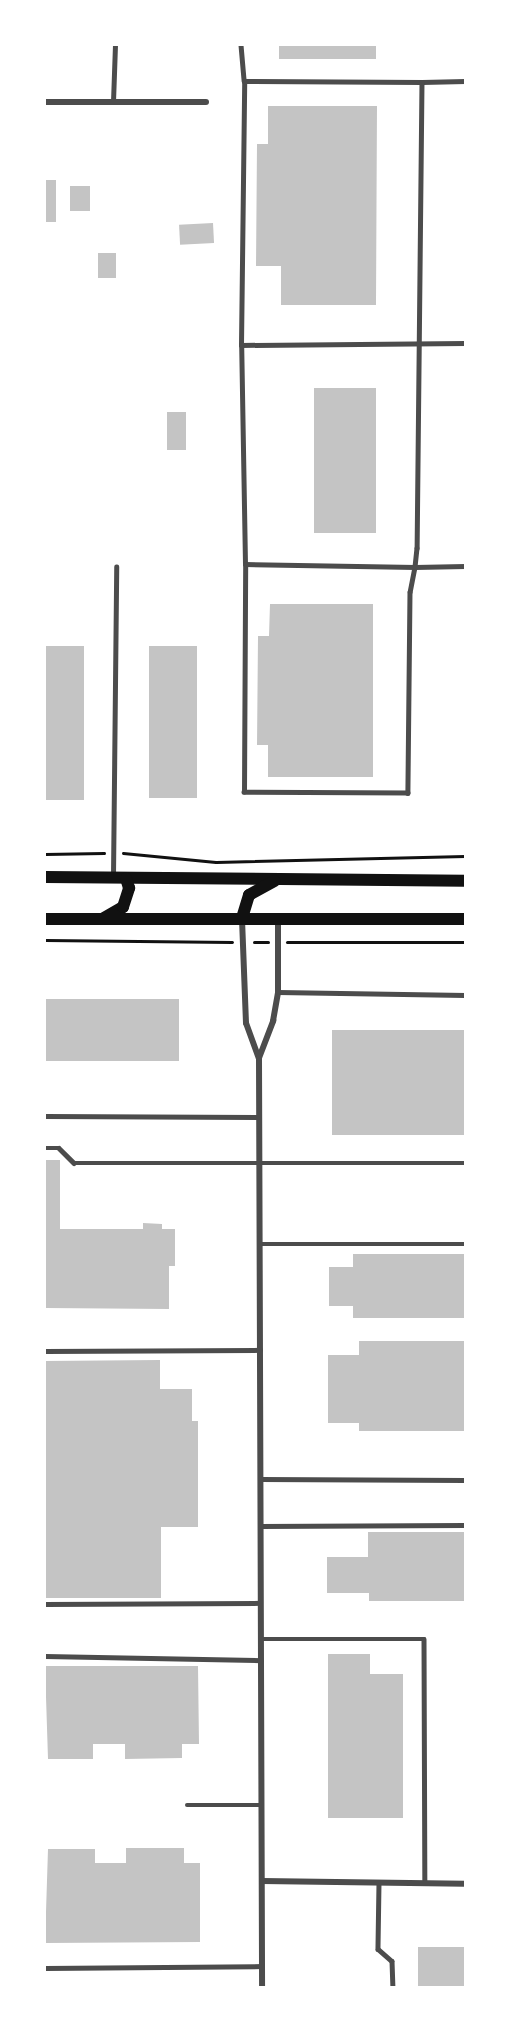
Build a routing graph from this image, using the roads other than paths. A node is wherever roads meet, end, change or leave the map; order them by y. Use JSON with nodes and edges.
{"nodes":[{"id":1,"x":116,"y":45,"type":"edge"},
{"id":2,"x":241,"y":45,"type":"edge"},
{"id":3,"x":244,"y":81,"type":"junction"},
{"id":4,"x":465,"y":81,"type":"edge"},
{"id":5,"x":422,"y":82,"type":"junction"},
{"id":6,"x":45,"y":102,"type":"edge"},
{"id":7,"x":113,"y":102,"type":"junction"},
{"id":8,"x":206,"y":102,"type":"dead end"},
{"id":9,"x":465,"y":343,"type":"edge"},
{"id":10,"x":420,"y":344,"type":"junction"},
{"id":11,"x":242,"y":345,"type":"junction"},
{"id":12,"x":245,"y":564,"type":"junction"},
{"id":13,"x":465,"y":566,"type":"edge"},
{"id":14,"x":116,"y":567,"type":"dead end"},
{"id":15,"x":415,"y":567,"type":"junction"},
{"id":16,"x":45,"y":877,"type":"edge"},
{"id":17,"x":113,"y":878,"type":"junction"},
{"id":18,"x":126,"y":878,"type":"junction"},
{"id":19,"x":281,"y":879,"type":"junction"},
{"id":20,"x":465,"y":881,"type":"edge"},
{"id":21,"x":242,"y":918,"type":"junction"},
{"id":22,"x":278,"y":918,"type":"junction"},
{"id":23,"x":100,"y":919,"type":"junction"},
{"id":24,"x":465,"y":919,"type":"edge"},
{"id":25,"x":45,"y":920,"type":"edge"},
{"id":26,"x":278,"y":992,"type":"junction"},
{"id":27,"x":465,"y":995,"type":"edge"},
{"id":28,"x":259,"y":1059,"type":"junction"},
{"id":29,"x":45,"y":1116,"type":"edge"},
{"id":30,"x":259,"y":1117,"type":"junction"},
{"id":31,"x":45,"y":1148,"type":"edge"},
{"id":32,"x":259,"y":1161,"type":"junction"},
{"id":33,"x":465,"y":1163,"type":"edge"},
{"id":34,"x":259,"y":1244,"type":"junction"},
{"id":35,"x":465,"y":1244,"type":"edge"},
{"id":36,"x":260,"y":1350,"type":"junction"},
{"id":37,"x":45,"y":1351,"type":"edge"},
{"id":38,"x":260,"y":1479,"type":"junction"},
{"id":39,"x":465,"y":1480,"type":"edge"},
{"id":40,"x":260,"y":1526,"type":"junction"},
{"id":41,"x":465,"y":1526,"type":"edge"},
{"id":42,"x":260,"y":1602,"type":"junction"},
{"id":43,"x":45,"y":1604,"type":"edge"},
{"id":44,"x":261,"y":1639,"type":"junction"},
{"id":45,"x":45,"y":1656,"type":"edge"},
{"id":46,"x":261,"y":1660,"type":"junction"},
{"id":47,"x":187,"y":1805,"type":"dead end"},
{"id":48,"x":261,"y":1805,"type":"junction"},
{"id":49,"x":262,"y":1881,"type":"junction"},
{"id":50,"x":380,"y":1883,"type":"junction"},
{"id":51,"x":425,"y":1883,"type":"junction"},
{"id":52,"x":465,"y":1884,"type":"edge"},
{"id":53,"x":262,"y":1966,"type":"junction"},
{"id":54,"x":45,"y":1968,"type":"edge"},
{"id":55,"x":262,"y":1987,"type":"edge"},
{"id":56,"x":393,"y":1987,"type":"edge"}],
"edges":[{"from":1,"to":7,"type":"lane"},
{"from":2,"to":3,"type":"lane"},
{"from":3,"to":5,"type":"lane"},
{"from":3,"to":11,"type":"lane"},
{"from":4,"to":5,"type":"lane"},
{"from":5,"to":10,"type":"lane"},
{"from":6,"to":7,"type":"street"},
{"from":7,"to":8,"type":"street"},
{"from":9,"to":10,"type":"lane"},
{"from":10,"to":11,"type":"lane"},
{"from":10,"to":15,"type":"lane"},
{"from":11,"to":12,"type":"lane"},
{"from":12,"to":15,"type":"lane"},
{"from":12,"to":15,"type":"lane"},
{"from":13,"to":15,"type":"lane"},
{"from":14,"to":17,"type":"lane"},
{"from":16,"to":17,"type":"main road"},
{"from":17,"to":18,"type":"main road"},
{"from":18,"to":19,"type":"main road"},
{"from":18,"to":23,"type":"main road"},
{"from":19,"to":20,"type":"main road"},
{"from":19,"to":21,"type":"main road"},
{"from":21,"to":22,"type":"main road"},
{"from":21,"to":23,"type":"main road"},
{"from":21,"to":28,"type":"street"},
{"from":22,"to":24,"type":"main road"},
{"from":22,"to":26,"type":"street"},
{"from":23,"to":25,"type":"main road"},
{"from":26,"to":27,"type":"lane"},
{"from":26,"to":28,"type":"street"},
{"from":28,"to":30,"type":"street"},
{"from":29,"to":30,"type":"lane"},
{"from":30,"to":32,"type":"street"},
{"from":31,"to":32,"type":"lane"},
{"from":32,"to":33,"type":"lane"},
{"from":32,"to":34,"type":"street"},
{"from":34,"to":35,"type":"lane"},
{"from":34,"to":36,"type":"street"},
{"from":36,"to":37,"type":"lane"},
{"from":36,"to":38,"type":"street"},
{"from":38,"to":39,"type":"lane"},
{"from":38,"to":40,"type":"street"},
{"from":40,"to":41,"type":"lane"},
{"from":40,"to":42,"type":"street"},
{"from":42,"to":43,"type":"lane"},
{"from":42,"to":44,"type":"street"},
{"from":44,"to":46,"type":"street"},
{"from":44,"to":51,"type":"lane"},
{"from":45,"to":46,"type":"lane"},
{"from":46,"to":48,"type":"street"},
{"from":47,"to":48,"type":"lane"},
{"from":48,"to":49,"type":"street"},
{"from":49,"to":50,"type":"street"},
{"from":49,"to":53,"type":"street"},
{"from":50,"to":51,"type":"street"},
{"from":50,"to":56,"type":"lane"},
{"from":51,"to":52,"type":"street"},
{"from":53,"to":54,"type":"lane"},
{"from":53,"to":55,"type":"street"}]}
